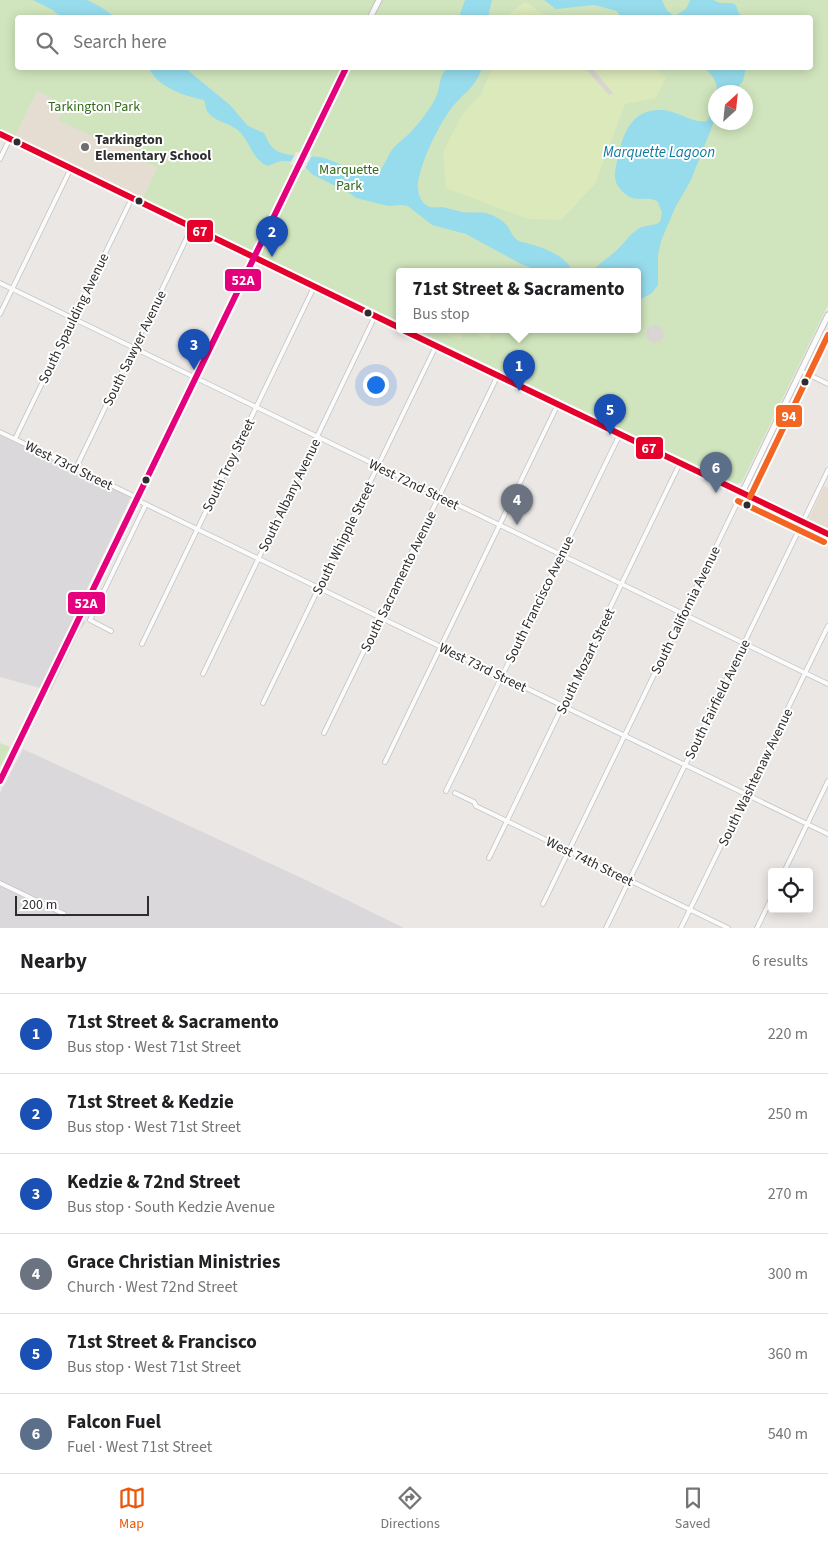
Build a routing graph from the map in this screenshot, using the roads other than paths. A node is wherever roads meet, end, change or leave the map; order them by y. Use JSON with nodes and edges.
{"nodes":[{"id":1,"x":379,"y":0,"type":"edge"},
{"id":2,"x":372,"y":15,"type":"edge"},
{"id":3,"x":345,"y":70,"type":"edge"},
{"id":4,"x":0,"y":134,"type":"edge"},
{"id":5,"x":10,"y":138,"type":"junction"},
{"id":6,"x":0,"y":158,"type":"edge"},
{"id":7,"x":71,"y":168,"type":"junction"},
{"id":8,"x":132,"y":198,"type":"junction"},
{"id":9,"x":192,"y":227,"type":"junction"},
{"id":10,"x":254,"y":257,"type":"junction"},
{"id":11,"x":0,"y":284,"type":"edge"},
{"id":12,"x":314,"y":287,"type":"junction"},
{"id":13,"x":12,"y":289,"type":"junction"},
{"id":14,"x":0,"y":314,"type":"edge"},
{"id":15,"x":828,"y":315,"type":"edge"},
{"id":16,"x":375,"y":316,"type":"junction"},
{"id":17,"x":73,"y":319,"type":"junction"},
{"id":18,"x":396,"y":326,"type":"edge"},
{"id":19,"x":410,"y":333,"type":"edge"},
{"id":20,"x":436,"y":346,"type":"junction"},
{"id":21,"x":134,"y":349,"type":"junction"},
{"id":22,"x":801,"y":371,"type":"junction"},
{"id":23,"x":498,"y":375,"type":"junction"},
{"id":24,"x":195,"y":379,"type":"junction"},
{"id":25,"x":828,"y":384,"type":"edge"},
{"id":26,"x":558,"y":404,"type":"junction"},
{"id":27,"x":256,"y":408,"type":"junction"},
{"id":28,"x":0,"y":432,"type":"edge"},
{"id":29,"x":620,"y":434,"type":"junction"},
{"id":30,"x":316,"y":437,"type":"junction"},
{"id":31,"x":15,"y":439,"type":"junction"},
{"id":32,"x":680,"y":463,"type":"junction"},
{"id":33,"x":378,"y":467,"type":"junction"},
{"id":34,"x":76,"y":468,"type":"junction"},
{"id":35,"x":828,"y":470,"type":"edge"},
{"id":36,"x":742,"y":493,"type":"junction"},
{"id":37,"x":439,"y":496,"type":"junction"},
{"id":38,"x":138,"y":499,"type":"junction"},
{"id":39,"x":146,"y":504,"type":"junction"},
{"id":40,"x":803,"y":522,"type":"junction"},
{"id":41,"x":499,"y":526,"type":"junction"},
{"id":42,"x":197,"y":529,"type":"junction"},
{"id":43,"x":828,"y":534,"type":"edge"},
{"id":44,"x":561,"y":555,"type":"junction"},
{"id":45,"x":258,"y":558,"type":"junction"},
{"id":46,"x":622,"y":585,"type":"junction"},
{"id":47,"x":319,"y":588,"type":"junction"},
{"id":48,"x":683,"y":614,"type":"junction"},
{"id":49,"x":380,"y":618,"type":"junction"},
{"id":50,"x":828,"y":626,"type":"edge"},
{"id":51,"x":111,"y":631,"type":"dead end"},
{"id":52,"x":142,"y":644,"type":"dead end"},
{"id":53,"x":744,"y":644,"type":"junction"},
{"id":54,"x":441,"y":647,"type":"junction"},
{"id":55,"x":805,"y":673,"type":"junction"},
{"id":56,"x":202,"y":674,"type":"dead end"},
{"id":57,"x":502,"y":676,"type":"junction"},
{"id":58,"x":828,"y":684,"type":"edge"},
{"id":59,"x":263,"y":703,"type":"dead end"},
{"id":60,"x":563,"y":706,"type":"junction"},
{"id":61,"x":324,"y":733,"type":"dead end"},
{"id":62,"x":624,"y":735,"type":"junction"},
{"id":63,"x":385,"y":762,"type":"dead end"},
{"id":64,"x":685,"y":765,"type":"junction"},
{"id":65,"x":0,"y":781,"type":"edge"},
{"id":66,"x":828,"y":781,"type":"edge"},
{"id":67,"x":446,"y":792,"type":"dead end"},
{"id":68,"x":454,"y":793,"type":"dead end"},
{"id":69,"x":746,"y":794,"type":"junction"},
{"id":70,"x":507,"y":821,"type":"junction"},
{"id":71,"x":807,"y":824,"type":"junction"},
{"id":72,"x":828,"y":834,"type":"edge"},
{"id":73,"x":568,"y":851,"type":"junction"},
{"id":74,"x":489,"y":858,"type":"dead end"},
{"id":75,"x":786,"y":868,"type":"edge"},
{"id":76,"x":629,"y":880,"type":"junction"},
{"id":77,"x":0,"y":883,"type":"edge"},
{"id":78,"x":543,"y":904,"type":"dead end"},
{"id":79,"x":768,"y":905,"type":"edge"},
{"id":80,"x":690,"y":910,"type":"junction"},
{"id":81,"x":64,"y":914,"type":"dead end"},
{"id":82,"x":606,"y":928,"type":"edge"},
{"id":83,"x":682,"y":928,"type":"edge"},
{"id":84,"x":728,"y":928,"type":"edge"},
{"id":85,"x":757,"y":928,"type":"edge"}],
"edges":[{"from":1,"to":2,"type":"main road"},
{"from":3,"to":10,"type":"main road"},
{"from":4,"to":5,"type":"main road"},
{"from":5,"to":6,"type":"street"},
{"from":5,"to":7,"type":"main road"},
{"from":7,"to":8,"type":"main road"},
{"from":7,"to":13,"type":"street"},
{"from":8,"to":9,"type":"main road"},
{"from":8,"to":17,"type":"street","name":"South Spaulding Avenue"},
{"from":9,"to":10,"type":"main road"},
{"from":9,"to":21,"type":"street","name":"South Sawyer Avenue"},
{"from":10,"to":12,"type":"main road"},
{"from":10,"to":24,"type":"main road"},
{"from":11,"to":13,"type":"street","name":"West 72nd Street"},
{"from":12,"to":16,"type":"main road"},
{"from":12,"to":27,"type":"street","name":"South Troy Street"},
{"from":13,"to":14,"type":"street"},
{"from":13,"to":17,"type":"street","name":"West 72nd Street"},
{"from":15,"to":22,"type":"main road","name":"South California Avenue"},
{"from":16,"to":18,"type":"main road"},
{"from":16,"to":30,"type":"street","name":"South Albany Avenue"},
{"from":17,"to":21,"type":"street","name":"West 72nd Street"},
{"from":17,"to":31,"type":"street","name":"South Spaulding Avenue"},
{"from":19,"to":20,"type":"main road"},
{"from":20,"to":23,"type":"main road"},
{"from":20,"to":33,"type":"street","name":"South Whipple Street"},
{"from":21,"to":24,"type":"street","name":"West 72nd Street"},
{"from":21,"to":34,"type":"street","name":"South Sawyer Avenue"},
{"from":22,"to":25,"type":"street"},
{"from":22,"to":36,"type":"main road","name":"South California Avenue"},
{"from":23,"to":26,"type":"main road"},
{"from":23,"to":37,"type":"street","name":"South Sacramento Avenue"},
{"from":24,"to":27,"type":"street","name":"West 72nd Street"},
{"from":24,"to":38,"type":"main road"},
{"from":26,"to":29,"type":"main road"},
{"from":26,"to":41,"type":"street"},
{"from":27,"to":30,"type":"street","name":"West 72nd Street"},
{"from":27,"to":42,"type":"street","name":"South Troy Street"},
{"from":28,"to":31,"type":"street","name":"West 73rd Street"},
{"from":29,"to":32,"type":"main road"},
{"from":29,"to":44,"type":"street","name":"South Francisco Avenue"},
{"from":30,"to":33,"type":"street","name":"West 72nd Street"},
{"from":30,"to":45,"type":"street","name":"South Albany Avenue"},
{"from":31,"to":34,"type":"street","name":"West 73rd Street"},
{"from":32,"to":36,"type":"main road"},
{"from":32,"to":46,"type":"street","name":"South Mozart Street"},
{"from":33,"to":37,"type":"street","name":"West 72nd Street"},
{"from":33,"to":47,"type":"street","name":"South Whipple Street"},
{"from":34,"to":38,"type":"street","name":"West 73rd Street"},
{"from":35,"to":40,"type":"street","name":"South Fairfield Avenue"},
{"from":36,"to":40,"type":"main road"},
{"from":36,"to":48,"type":"street","name":"South California Avenue"},
{"from":37,"to":41,"type":"street","name":"West 72nd Street"},
{"from":37,"to":49,"type":"street","name":"South Sacramento Avenue"},
{"from":38,"to":39,"type":"street","name":"West 73rd Street"},
{"from":38,"to":65,"type":"main road"},
{"from":39,"to":42,"type":"street","name":"West 73rd Street"},
{"from":39,"to":51,"type":"street"},
{"from":40,"to":43,"type":"main road"},
{"from":40,"to":53,"type":"street","name":"South Fairfield Avenue"},
{"from":41,"to":44,"type":"street","name":"West 72nd Street"},
{"from":41,"to":54,"type":"street"},
{"from":42,"to":45,"type":"street","name":"West 73rd Street"},
{"from":42,"to":52,"type":"street","name":"South Troy Street"},
{"from":44,"to":46,"type":"street","name":"West 72nd Street"},
{"from":44,"to":57,"type":"street","name":"South Francisco Avenue"},
{"from":45,"to":47,"type":"street","name":"West 73rd Street"},
{"from":45,"to":56,"type":"street","name":"South Albany Avenue"},
{"from":46,"to":48,"type":"street","name":"West 72nd Street"},
{"from":46,"to":60,"type":"street","name":"South Mozart Street"},
{"from":47,"to":49,"type":"street","name":"West 73rd Street"},
{"from":47,"to":59,"type":"street","name":"South Whipple Street"},
{"from":48,"to":53,"type":"street","name":"West 72nd Street"},
{"from":48,"to":62,"type":"street","name":"South California Avenue"},
{"from":49,"to":54,"type":"street","name":"West 73rd Street"},
{"from":49,"to":61,"type":"street","name":"South Sacramento Avenue"},
{"from":50,"to":55,"type":"street","name":"South Washtenaw Avenue"},
{"from":53,"to":55,"type":"street","name":"West 72nd Street"},
{"from":53,"to":64,"type":"street","name":"South Fairfield Avenue"},
{"from":54,"to":57,"type":"street","name":"West 73rd Street"},
{"from":54,"to":63,"type":"street"},
{"from":55,"to":58,"type":"street","name":"West 72nd Street"},
{"from":55,"to":69,"type":"street","name":"South Washtenaw Avenue"},
{"from":57,"to":60,"type":"street","name":"West 73rd Street"},
{"from":57,"to":67,"type":"street","name":"South Francisco Avenue"},
{"from":60,"to":62,"type":"street","name":"West 73rd Street"},
{"from":60,"to":70,"type":"street","name":"South Mozart Street"},
{"from":62,"to":64,"type":"street","name":"West 73rd Street"},
{"from":62,"to":73,"type":"street","name":"South California Avenue"},
{"from":64,"to":69,"type":"street","name":"West 73rd Street"},
{"from":64,"to":76,"type":"street","name":"South Fairfield Avenue"},
{"from":66,"to":71,"type":"street"},
{"from":68,"to":70,"type":"street","name":"West 74th Street"},
{"from":69,"to":71,"type":"street","name":"West 73rd Street"},
{"from":69,"to":80,"type":"street","name":"South Washtenaw Avenue"},
{"from":70,"to":73,"type":"street","name":"West 74th Street"},
{"from":70,"to":74,"type":"street","name":"South Mozart Street"},
{"from":71,"to":72,"type":"street","name":"West 73rd Street"},
{"from":71,"to":75,"type":"street"},
{"from":73,"to":76,"type":"street","name":"West 74th Street"},
{"from":73,"to":78,"type":"street","name":"South California Avenue"},
{"from":76,"to":80,"type":"street","name":"West 74th Street"},
{"from":76,"to":82,"type":"street","name":"South Fairfield Avenue"},
{"from":77,"to":81,"type":"street"},
{"from":79,"to":85,"type":"street"},
{"from":80,"to":83,"type":"street","name":"South Washtenaw Avenue"},
{"from":80,"to":84,"type":"street","name":"West 74th Street"}]}
